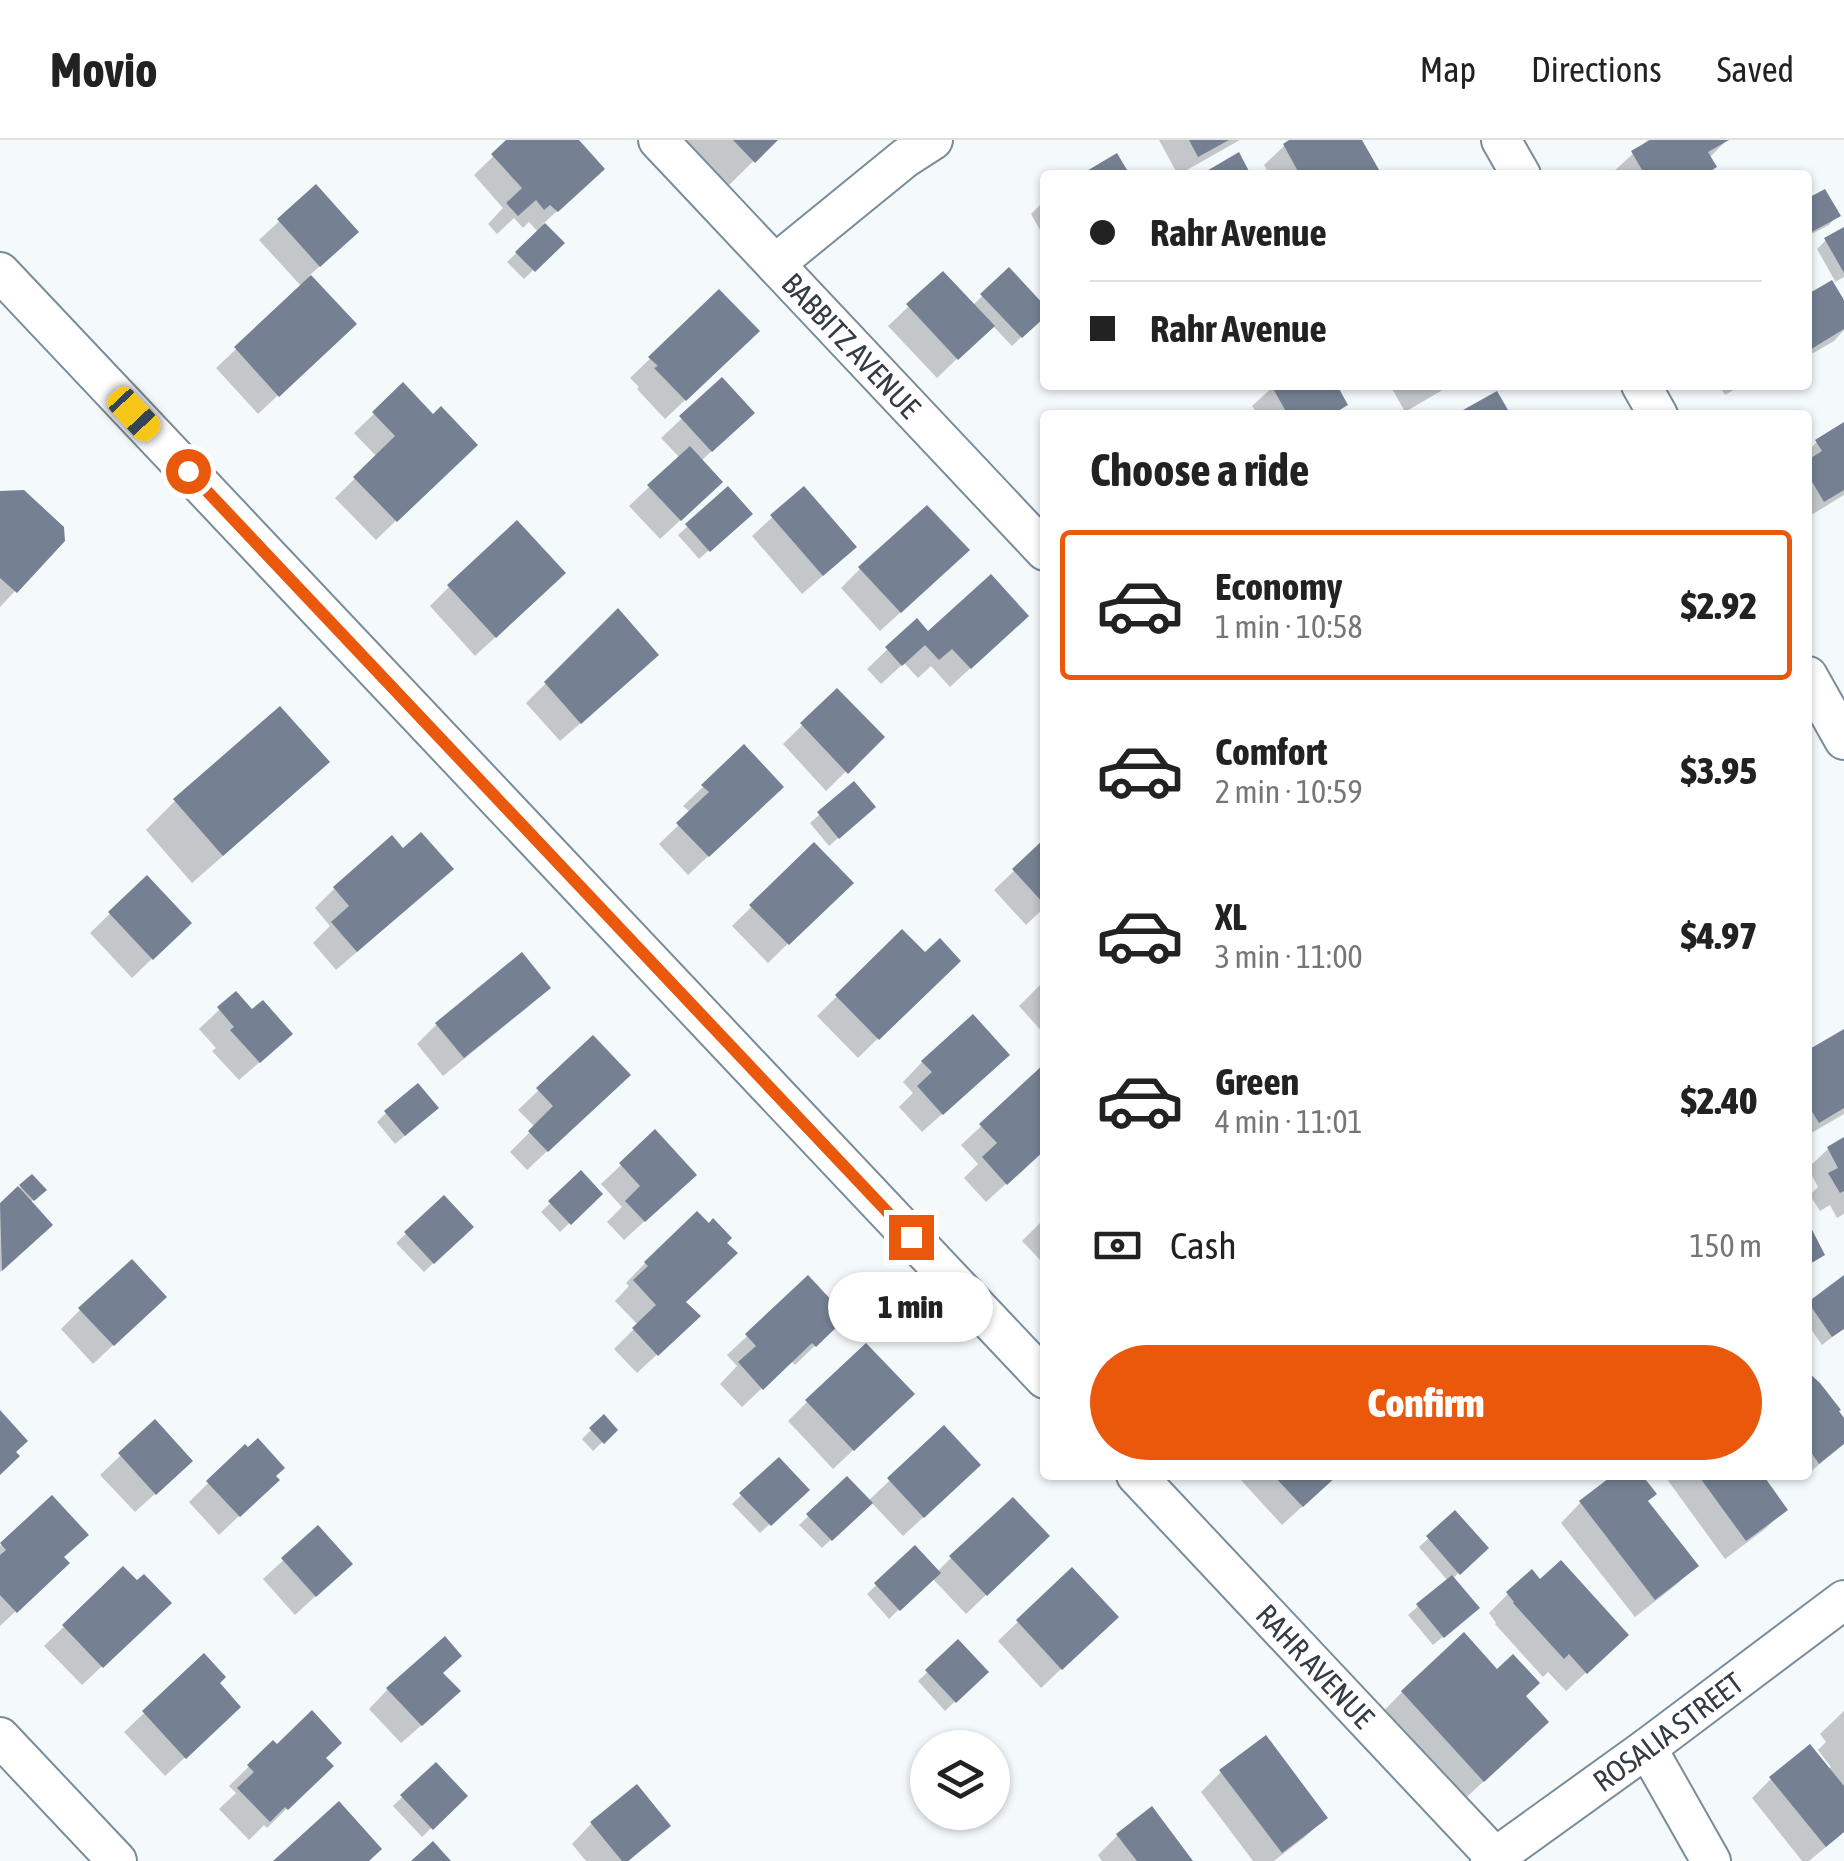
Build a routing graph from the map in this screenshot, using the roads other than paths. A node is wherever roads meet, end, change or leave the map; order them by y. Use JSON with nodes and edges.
{"nodes":[{"id":1,"x":658,"y":140,"type":"edge"},
{"id":2,"x":933,"y":140,"type":"edge"},
{"id":3,"x":1501,"y":140,"type":"edge"},
{"id":4,"x":1518,"y":170,"type":"edge"},
{"id":5,"x":775,"y":264,"type":"junction"},
{"id":6,"x":0,"y":272,"type":"edge"},
{"id":7,"x":1040,"y":546,"type":"edge"},
{"id":8,"x":1812,"y":683,"type":"edge"},
{"id":9,"x":1844,"y":740,"type":"edge"},
{"id":10,"x":1040,"y":1374,"type":"edge"},
{"id":11,"x":1141,"y":1480,"type":"edge"},
{"id":12,"x":1844,"y":1600,"type":"edge"},
{"id":13,"x":0,"y":1737,"type":"edge"},
{"id":14,"x":1647,"y":1748,"type":"junction"},
{"id":15,"x":1492,"y":1859,"type":"edge"},
{"id":16,"x":117,"y":1861,"type":"edge"},
{"id":17,"x":1712,"y":1861,"type":"edge"}],
"edges":[{"from":1,"to":5,"type":"street","name":"BABBITZ AVENUE"},
{"from":2,"to":5,"type":"street"},
{"from":3,"to":4,"type":"street"},
{"from":5,"to":7,"type":"street","name":"BABBITZ AVENUE"},
{"from":6,"to":10,"type":"street"},
{"from":8,"to":9,"type":"street"},
{"from":11,"to":15,"type":"street","name":"RAHR AVENUE"},
{"from":12,"to":14,"type":"street","name":"ROSALIA STREET"},
{"from":13,"to":16,"type":"street"},
{"from":14,"to":15,"type":"street","name":"ROSALIA STREET"},
{"from":14,"to":17,"type":"street"}]}
